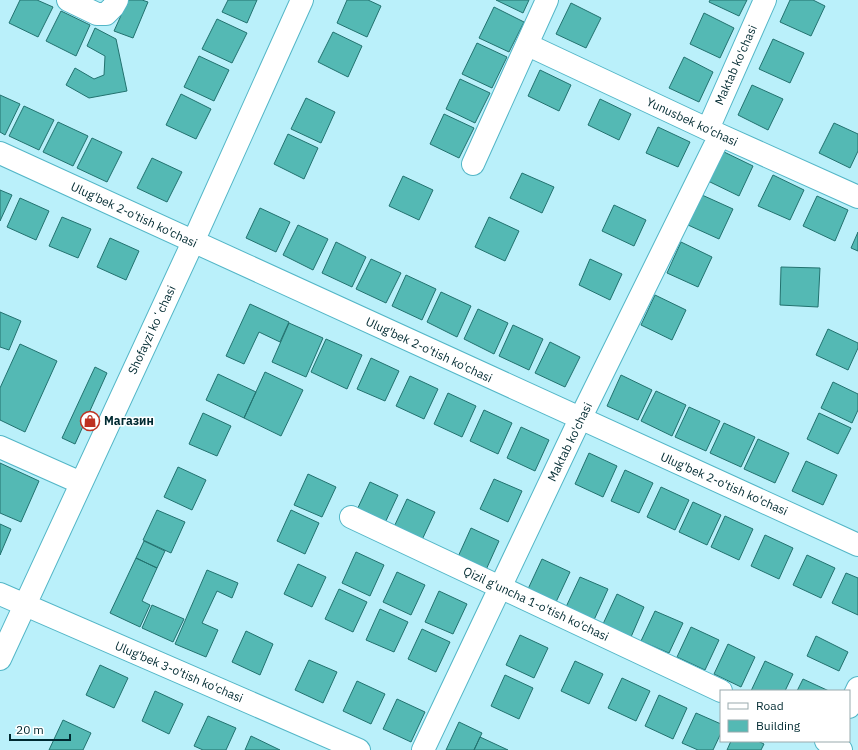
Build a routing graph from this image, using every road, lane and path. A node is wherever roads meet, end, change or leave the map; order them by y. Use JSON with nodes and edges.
{"nodes":[{"id":1,"x":68,"y":0,"type":"edge"},
{"id":2,"x":117,"y":0,"type":"edge"},
{"id":3,"x":302,"y":0,"type":"edge"},
{"id":4,"x":547,"y":0,"type":"edge"},
{"id":5,"x":765,"y":0,"type":"edge"},
{"id":6,"x":528,"y":45,"type":"junction"},
{"id":7,"x":714,"y":132,"type":"junction"},
{"id":8,"x":0,"y":153,"type":"edge"},
{"id":9,"x":473,"y":164,"type":"dead end"},
{"id":10,"x":858,"y":197,"type":"edge"},
{"id":11,"x":193,"y":242,"type":"junction"},
{"id":12,"x":580,"y":419,"type":"junction"},
{"id":13,"x":0,"y":448,"type":"edge"},
{"id":14,"x":81,"y":484,"type":"junction"},
{"id":15,"x":351,"y":518,"type":"dead end"},
{"id":16,"x":858,"y":545,"type":"edge"},
{"id":17,"x":500,"y":587,"type":"junction"},
{"id":18,"x":0,"y":594,"type":"edge"},
{"id":19,"x":25,"y":605,"type":"junction"},
{"id":20,"x":0,"y":659,"type":"edge"},
{"id":21,"x":858,"y":688,"type":"edge"},
{"id":22,"x":720,"y":691,"type":"edge"},
{"id":23,"x":850,"y":705,"type":"edge"},
{"id":24,"x":359,"y":750,"type":"edge"},
{"id":25,"x":423,"y":750,"type":"edge"}],
"edges":[{"from":1,"to":2,"type":"street"},
{"from":3,"to":11,"type":"street","name":"Shofayzi koʻchasi"},
{"from":4,"to":6,"type":"street"},
{"from":5,"to":7,"type":"street","name":"Maktab ko'chasi"},
{"from":6,"to":7,"type":"street","name":"Yunusbek ko'chasi"},
{"from":6,"to":9,"type":"street"},
{"from":7,"to":10,"type":"street","name":"Yunusbek ko'chasi"},
{"from":7,"to":12,"type":"street","name":"Maktab ko'chasi"},
{"from":8,"to":11,"type":"street","name":"Ulug'bek 2-o'tish ko'chasi"},
{"from":11,"to":12,"type":"street","name":"Ulug'bek 2-o'tish ko'chasi"},
{"from":11,"to":14,"type":"street","name":"Shofayzi koʻchasi"},
{"from":12,"to":16,"type":"street","name":"Ulug'bek 2-o'tish ko'chasi"},
{"from":12,"to":17,"type":"street","name":"Maktab ko'chasi"},
{"from":13,"to":14,"type":"street"},
{"from":14,"to":19,"type":"street","name":"Shofayzi koʻchasi"},
{"from":15,"to":17,"type":"street","name":"Qizil g'uncha 1-o'tish ko'chasi"},
{"from":17,"to":22,"type":"street","name":"Qizil g'uncha 1-o'tish ko'chasi"},
{"from":17,"to":25,"type":"street","name":"Maktab ko'chasi"},
{"from":18,"to":19,"type":"street","name":"Ulug'bek 3-o'tish ko'chasi"},
{"from":19,"to":20,"type":"street","name":"Shofayzi koʻchasi"},
{"from":19,"to":24,"type":"street","name":"Ulug'bek 3-o'tish ko'chasi"},
{"from":21,"to":23,"type":"street"}]}
